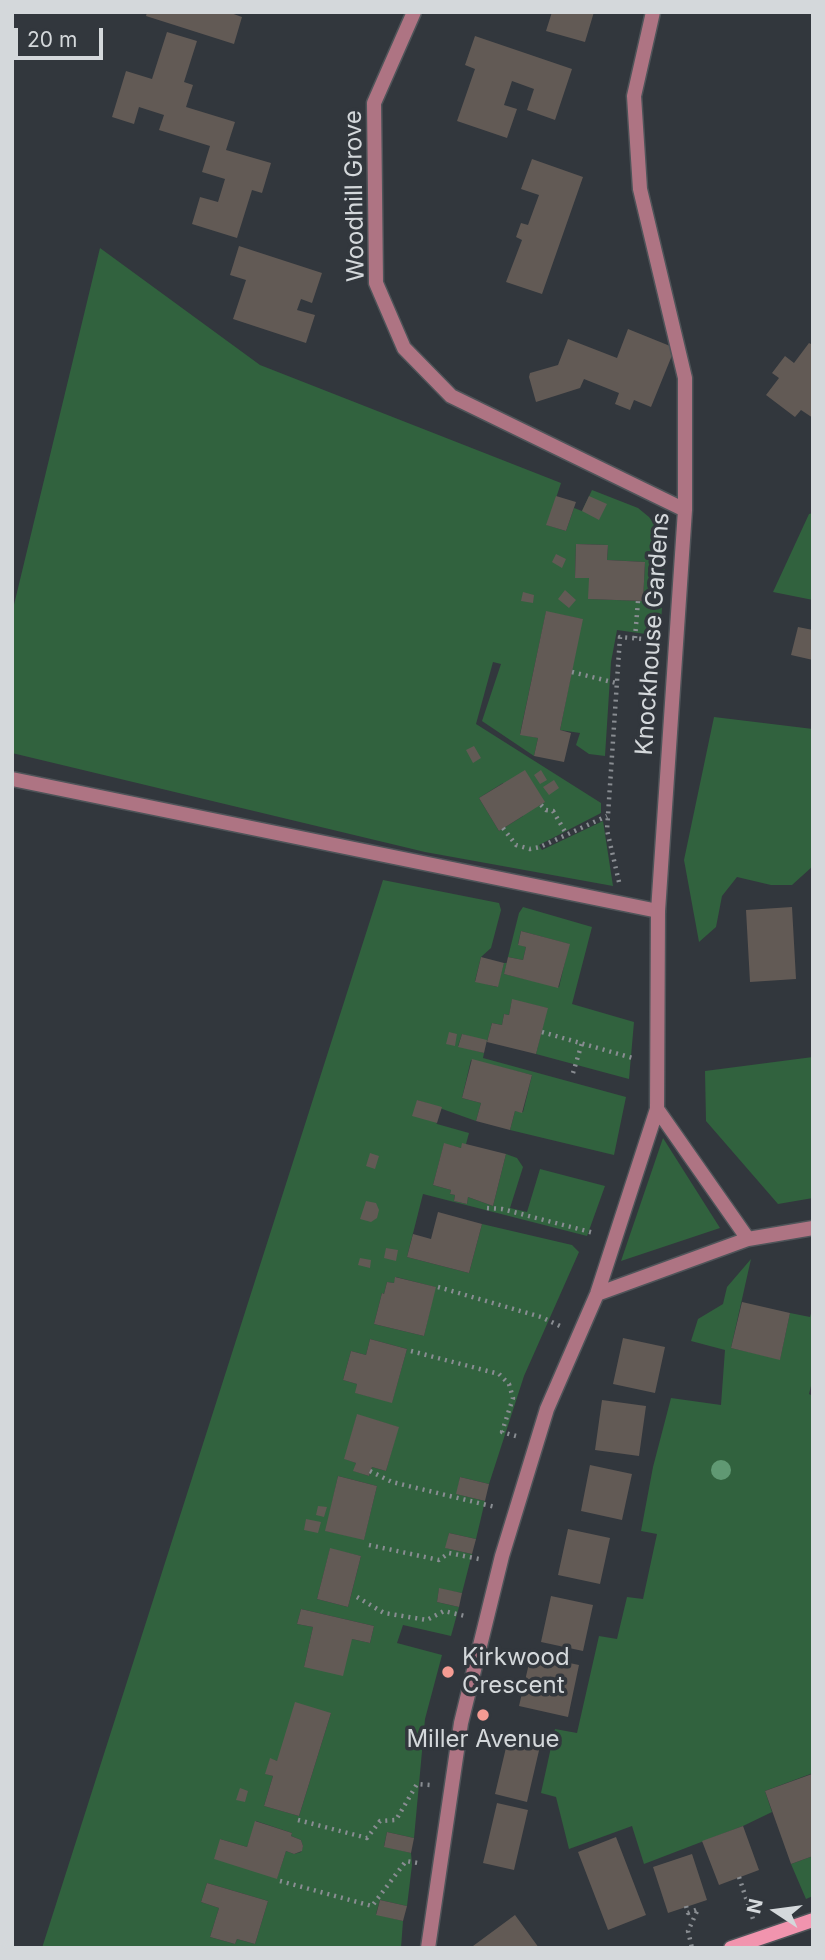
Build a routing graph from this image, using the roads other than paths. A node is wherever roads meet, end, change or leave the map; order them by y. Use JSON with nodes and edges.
{"nodes":[{"id":1,"x":414,"y":12,"type":"edge"},
{"id":2,"x":653,"y":12,"type":"edge"},
{"id":3,"x":685,"y":510,"type":"junction"},
{"id":4,"x":12,"y":779,"type":"edge"},
{"id":5,"x":658,"y":911,"type":"junction"},
{"id":6,"x":657,"y":1109,"type":"junction"},
{"id":7,"x":813,"y":1228,"type":"edge"},
{"id":8,"x":748,"y":1238,"type":"junction"},
{"id":9,"x":597,"y":1294,"type":"junction"},
{"id":10,"x":813,"y":1920,"type":"edge"},
{"id":11,"x":428,"y":1948,"type":"edge"},
{"id":12,"x":732,"y":1948,"type":"edge"}],
"edges":[{"from":1,"to":3,"type":"street","name":"Woodhill Grove"},
{"from":2,"to":3,"type":"street","name":"Knockhouse Gardens"},
{"from":3,"to":5,"type":"street","name":"Knockhouse Gardens"},
{"from":4,"to":5,"type":"street"},
{"from":5,"to":6,"type":"street","name":"Knockhouse Gardens"},
{"from":6,"to":8,"type":"street"},
{"from":6,"to":9,"type":"street"},
{"from":7,"to":8,"type":"street"},
{"from":8,"to":9,"type":"street"},
{"from":9,"to":11,"type":"street"},
{"from":10,"to":12,"type":"street"}]}
